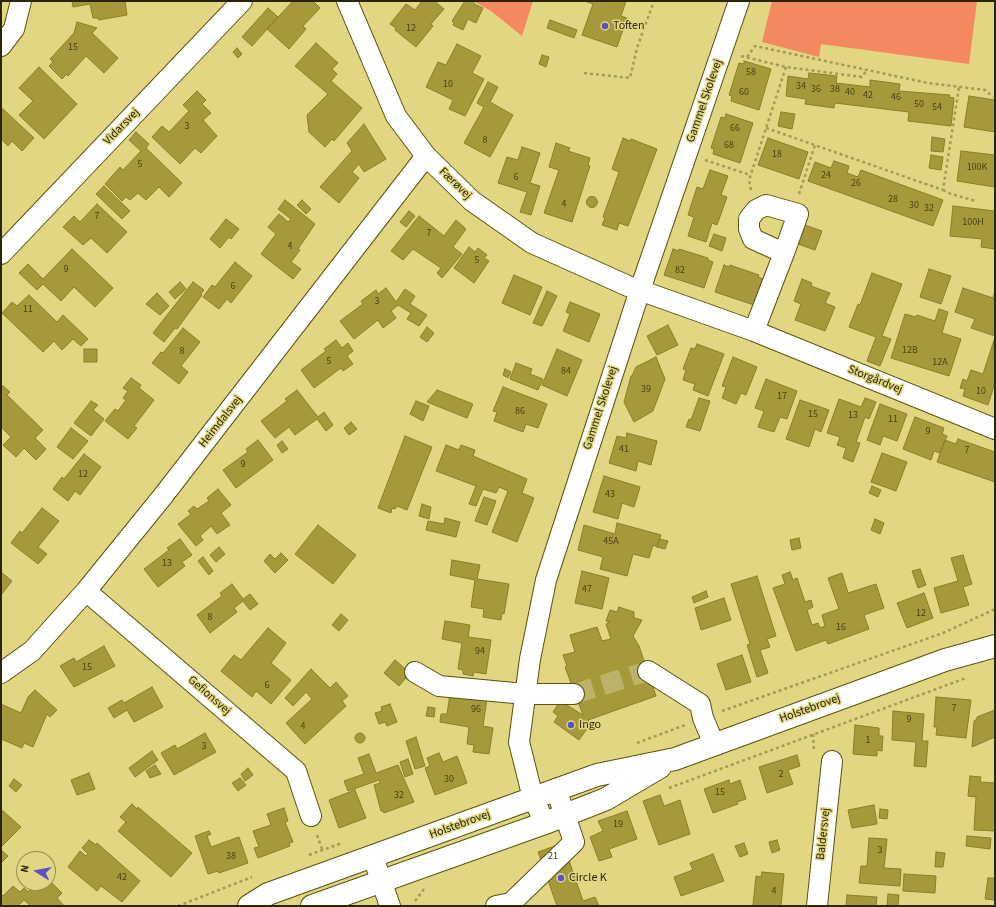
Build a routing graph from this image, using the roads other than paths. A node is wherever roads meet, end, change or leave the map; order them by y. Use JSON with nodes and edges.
{"nodes":[{"id":1,"x":22,"y":1,"type":"edge"},
{"id":2,"x":242,"y":1,"type":"edge"},
{"id":3,"x":347,"y":1,"type":"edge"},
{"id":4,"x":740,"y":1,"type":"edge"},
{"id":5,"x":1,"y":46,"type":"edge"},
{"id":6,"x":426,"y":156,"type":"junction"},
{"id":7,"x":784,"y":253,"type":"junction"},
{"id":8,"x":1,"y":254,"type":"edge"},
{"id":9,"x":640,"y":290,"type":"junction"},
{"id":10,"x":754,"y":331,"type":"junction"},
{"id":11,"x":995,"y":429,"type":"edge"},
{"id":12,"x":86,"y":591,"type":"junction"},
{"id":13,"x":995,"y":634,"type":"edge"},
{"id":14,"x":995,"y":646,"type":"edge"},
{"id":15,"x":945,"y":660,"type":"junction"},
{"id":16,"x":648,"y":671,"type":"dead end"},
{"id":17,"x":415,"y":672,"type":"dead end"},
{"id":18,"x":1,"y":673,"type":"edge"},
{"id":19,"x":525,"y":694,"type":"junction"},
{"id":20,"x":574,"y":694,"type":"tunnel mouth"},
{"id":21,"x":714,"y":744,"type":"junction"},
{"id":22,"x":675,"y":759,"type":"junction"},
{"id":23,"x":832,"y":761,"type":"dead end"},
{"id":24,"x":556,"y":789,"type":"junction"},
{"id":25,"x":533,"y":798,"type":"junction"},
{"id":26,"x":565,"y":815,"type":"junction"},
{"id":27,"x":311,"y":816,"type":"dead end"},
{"id":28,"x":545,"y":823,"type":"junction"},
{"id":29,"x":373,"y":857,"type":"junction"},
{"id":30,"x":382,"y":882,"type":"junction"},
{"id":31,"x":249,"y":906,"type":"edge"},
{"id":32,"x":312,"y":906,"type":"edge"},
{"id":33,"x":390,"y":906,"type":"edge"},
{"id":34,"x":496,"y":906,"type":"edge"},
{"id":35,"x":816,"y":906,"type":"edge"}],
"edges":[{"from":1,"to":5,"type":"street"},
{"from":2,"to":8,"type":"street","name":"Vidarsvej"},
{"from":3,"to":6,"type":"street","name":"Færøvej"},
{"from":4,"to":9,"type":"street","name":"Gammel Skolevej"},
{"from":6,"to":9,"type":"street","name":"Færøvej"},
{"from":6,"to":12,"type":"street","name":"Heimdalsvej"},
{"from":7,"to":7,"type":"street"},
{"from":7,"to":10,"type":"street"},
{"from":9,"to":10,"type":"street","name":"Storgårdvej"},
{"from":9,"to":19,"type":"street","name":"Gammel Skolevej"},
{"from":10,"to":11,"type":"street","name":"Storgårdvej"},
{"from":12,"to":18,"type":"street","name":"Heimdalsvej"},
{"from":12,"to":27,"type":"street","name":"Gefionsvej"},
{"from":13,"to":15,"type":"main road","name":"Holstebrovej"},
{"from":14,"to":15,"type":"main road","name":"Holstebrovej"},
{"from":15,"to":21,"type":"main road","name":"Holstebrovej"},
{"from":16,"to":21,"type":"street"},
{"from":17,"to":19,"type":"street"},
{"from":19,"to":20,"type":"street"},
{"from":19,"to":25,"type":"street","name":"Gammel Skolevej"},
{"from":21,"to":22,"type":"main road","name":"Holstebrovej"},
{"from":22,"to":24,"type":"main road","name":"Holstebrovej"},
{"from":22,"to":26,"type":"main road","name":"Holstebrovej"},
{"from":23,"to":35,"type":"street","name":"Baldersvej"},
{"from":24,"to":25,"type":"main road","name":"Holstebrovej"},
{"from":24,"to":26,"type":"street"},
{"from":25,"to":28,"type":"street","name":"Gammel Skolevej"},
{"from":25,"to":29,"type":"main road","name":"Holstebrovej"},
{"from":26,"to":28,"type":"main road","name":"Holstebrovej"},
{"from":26,"to":34,"type":"street"},
{"from":28,"to":30,"type":"main road","name":"Holstebrovej"},
{"from":29,"to":30,"type":"street"},
{"from":29,"to":31,"type":"main road","name":"Holstebrovej"},
{"from":30,"to":32,"type":"main road","name":"Holstebrovej"},
{"from":30,"to":33,"type":"street"}]}
